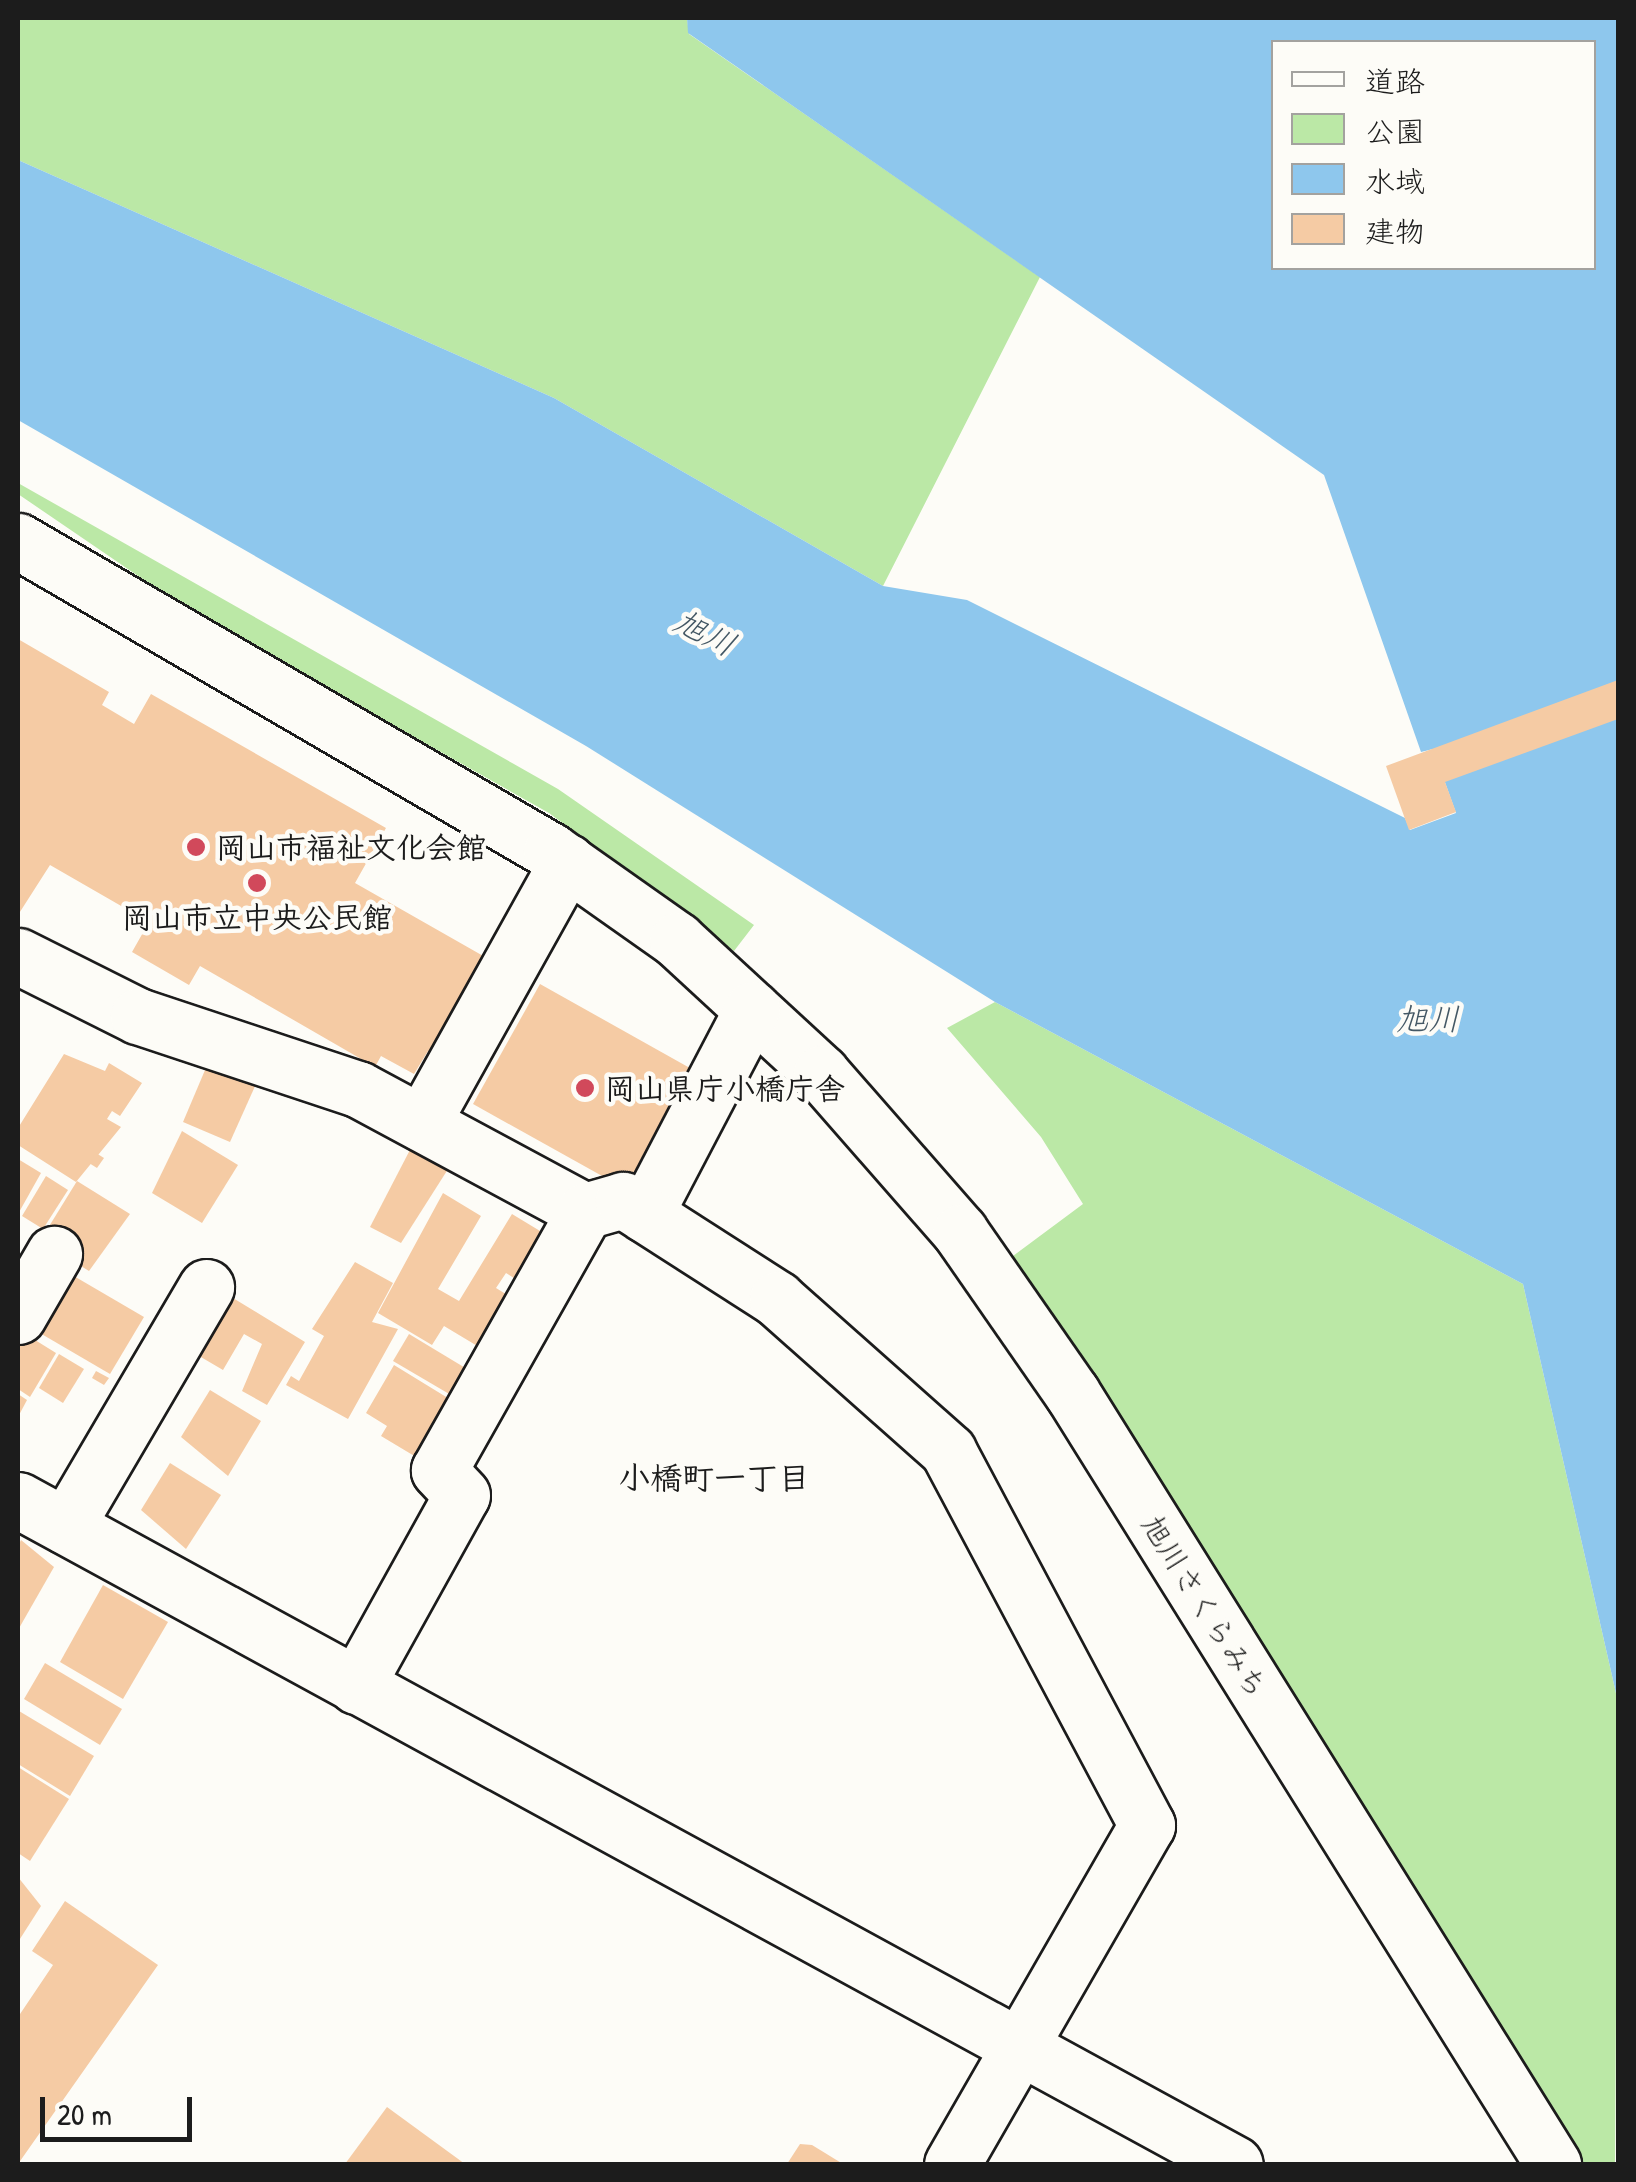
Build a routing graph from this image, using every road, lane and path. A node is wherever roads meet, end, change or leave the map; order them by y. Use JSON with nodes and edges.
{"nodes":[{"id":1,"x":18,"y":541,"type":"edge"},
{"id":2,"x":567,"y":862,"type":"junction"},
{"id":3,"x":18,"y":956,"type":"edge"},
{"id":4,"x":752,"y":1010,"type":"junction"},
{"id":5,"x":422,"y":1124,"type":"junction"},
{"id":6,"x":585,"y":1210,"type":"junction"},
{"id":7,"x":645,"y":1214,"type":"junction"},
{"id":8,"x":54,"y":1254,"type":"dead end"},
{"id":9,"x":206,"y":1287,"type":"dead end"},
{"id":10,"x":18,"y":1316,"type":"edge"},
{"id":11,"x":18,"y":1500,"type":"edge"},
{"id":12,"x":66,"y":1526,"type":"junction"},
{"id":13,"x":356,"y":1686,"type":"junction"},
{"id":14,"x":1023,"y":2043,"type":"junction"},
{"id":15,"x":952,"y":2164,"type":"edge"},
{"id":16,"x":1235,"y":2164,"type":"edge"},
{"id":17,"x":1553,"y":2164,"type":"edge"}],
"edges":[{"from":1,"to":2,"type":"street","name":"旭川さくらみち"},
{"from":2,"to":4,"type":"street","name":"旭川さくらみち"},
{"from":2,"to":5,"type":"street"},
{"from":3,"to":5,"type":"street"},
{"from":4,"to":7,"type":"street"},
{"from":4,"to":17,"type":"street","name":"旭川さくらみち"},
{"from":5,"to":6,"type":"street"},
{"from":6,"to":7,"type":"street"},
{"from":6,"to":13,"type":"street"},
{"from":7,"to":14,"type":"street"},
{"from":8,"to":10,"type":"street"},
{"from":9,"to":12,"type":"street"},
{"from":11,"to":12,"type":"street"},
{"from":12,"to":13,"type":"street"},
{"from":13,"to":14,"type":"street"},
{"from":14,"to":15,"type":"street"},
{"from":14,"to":16,"type":"street"}]}
